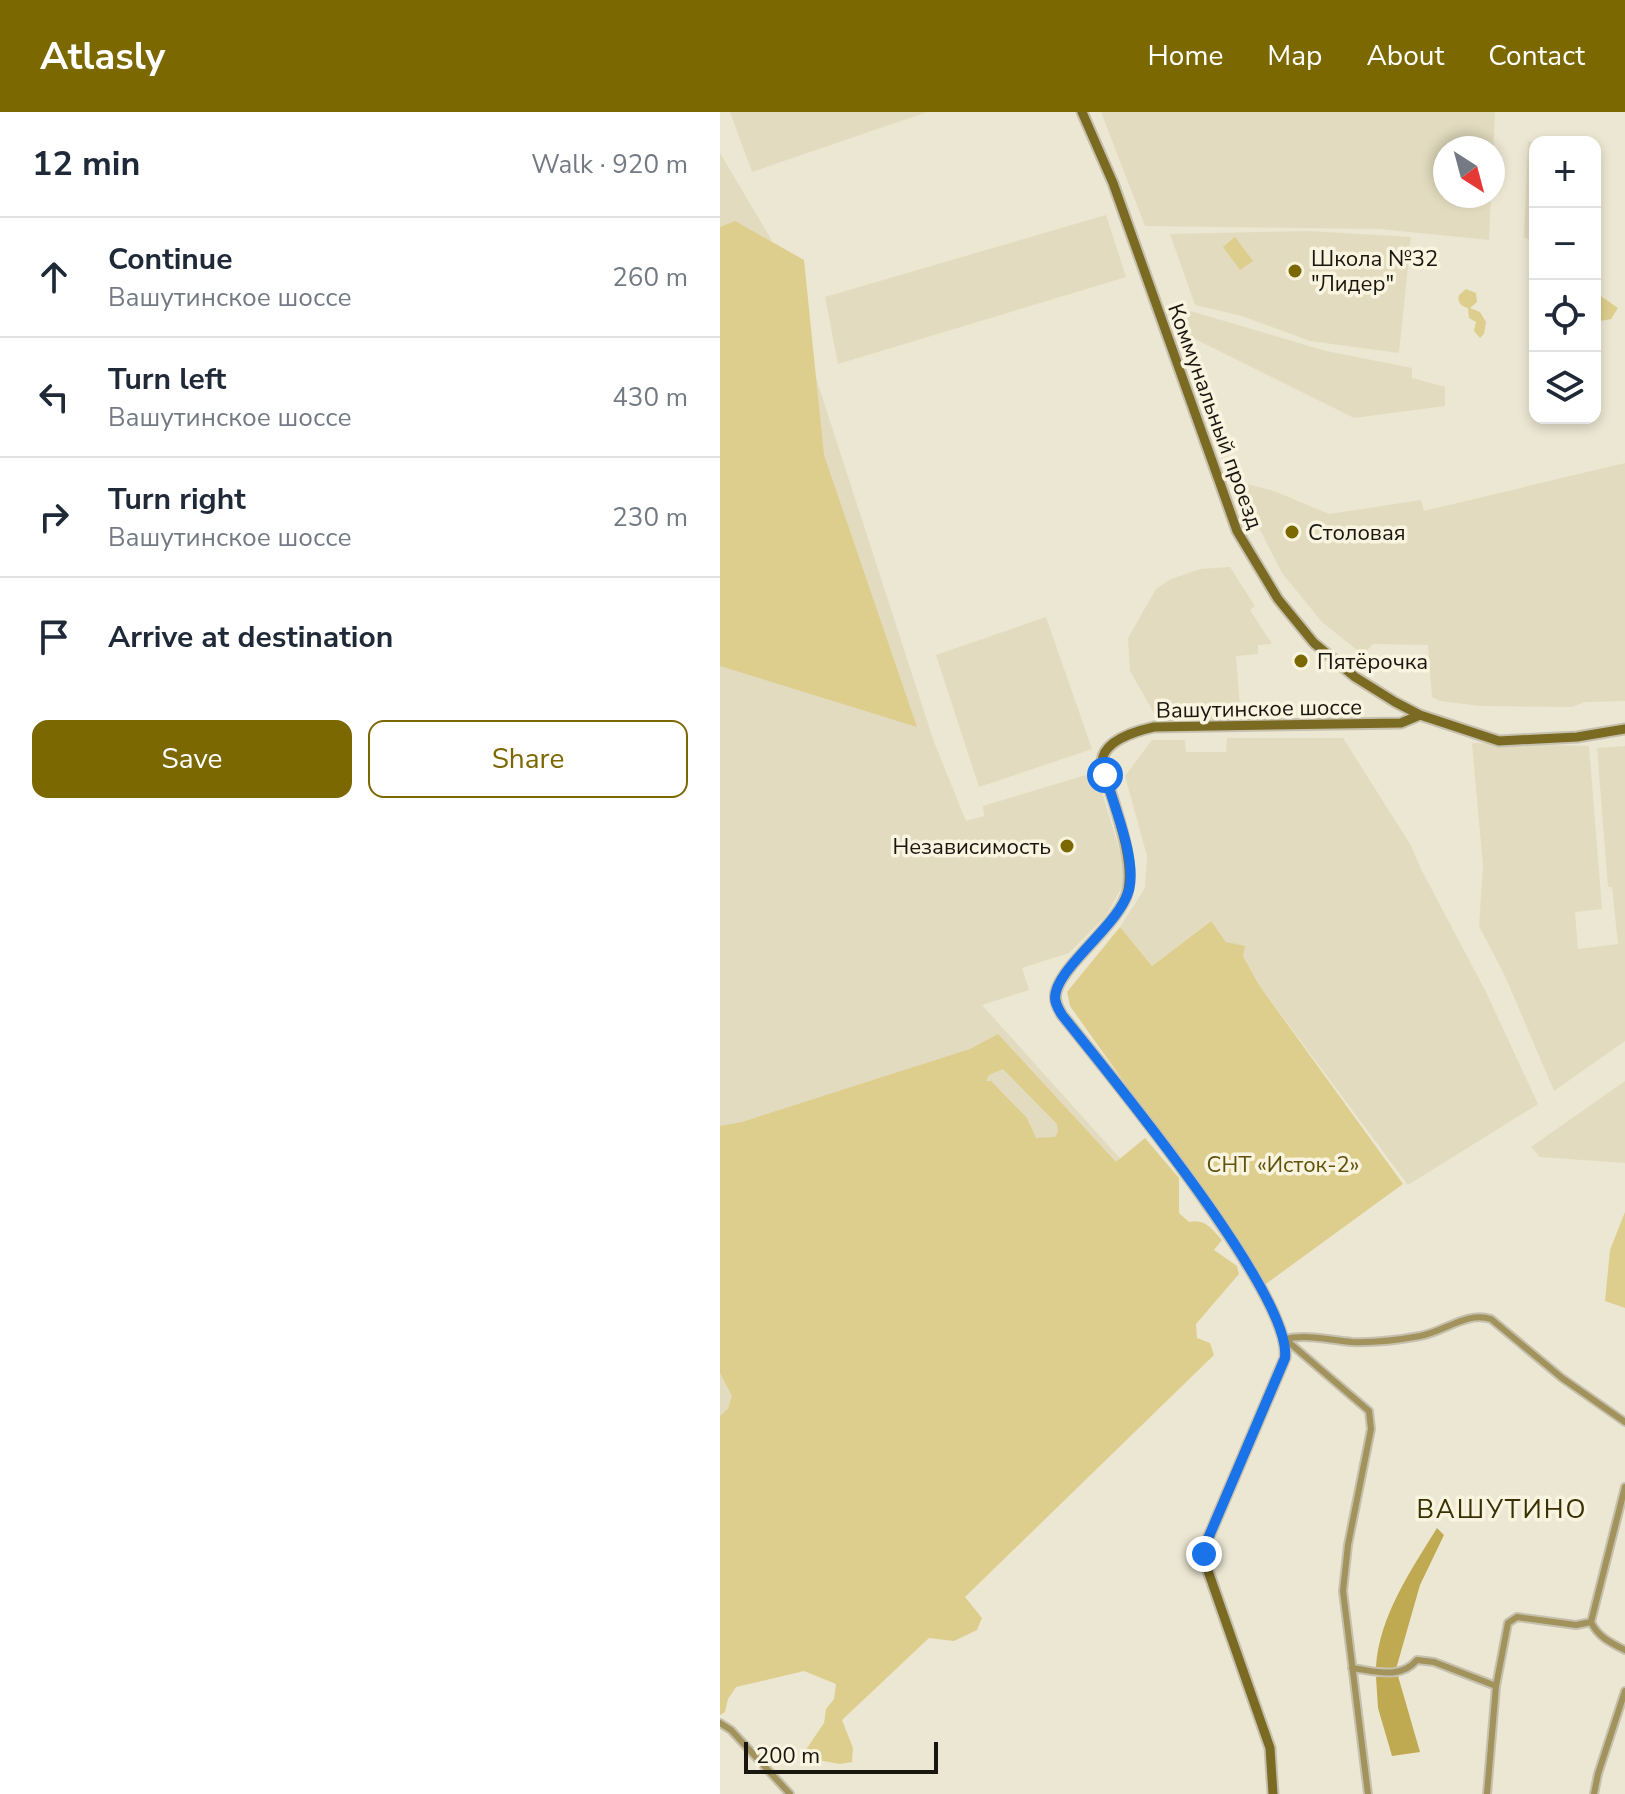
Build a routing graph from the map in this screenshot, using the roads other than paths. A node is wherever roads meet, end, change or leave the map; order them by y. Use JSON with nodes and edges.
{"nodes":[{"id":1,"x":1082,"y":112,"type":"edge"},
{"id":2,"x":1420,"y":715,"type":"junction"},
{"id":3,"x":1625,"y":729,"type":"edge"},
{"id":4,"x":1285,"y":1339,"type":"junction"},
{"id":5,"x":1625,"y":1422,"type":"edge"},
{"id":6,"x":1625,"y":1487,"type":"edge"},
{"id":7,"x":1614,"y":1529,"type":"junction"},
{"id":8,"x":1625,"y":1533,"type":"edge"},
{"id":9,"x":1591,"y":1622,"type":"junction"},
{"id":10,"x":1625,"y":1650,"type":"edge"},
{"id":11,"x":1352,"y":1668,"type":"junction"},
{"id":12,"x":1496,"y":1686,"type":"junction"},
{"id":13,"x":1625,"y":1691,"type":"edge"},
{"id":14,"x":1617,"y":1714,"type":"junction"},
{"id":15,"x":1625,"y":1718,"type":"edge"},
{"id":16,"x":720,"y":1723,"type":"edge"},
{"id":17,"x":790,"y":1794,"type":"edge"},
{"id":18,"x":1273,"y":1794,"type":"edge"},
{"id":19,"x":1368,"y":1794,"type":"edge"},
{"id":20,"x":1487,"y":1794,"type":"edge"},
{"id":21,"x":1594,"y":1794,"type":"edge"}],
"edges":[{"from":1,"to":2,"type":"street","name":"Коммунальный проезд"},
{"from":2,"to":3,"type":"street"},
{"from":2,"to":4,"type":"street","name":"Вашутинское шоссе"},
{"from":4,"to":5,"type":"street"},
{"from":4,"to":11,"type":"street"},
{"from":4,"to":18,"type":"street"},
{"from":6,"to":7,"type":"street"},
{"from":7,"to":8,"type":"street"},
{"from":7,"to":9,"type":"street"},
{"from":9,"to":10,"type":"street"},
{"from":9,"to":12,"type":"street"},
{"from":11,"to":12,"type":"street"},
{"from":11,"to":19,"type":"street"},
{"from":12,"to":20,"type":"street"},
{"from":13,"to":14,"type":"street"},
{"from":14,"to":15,"type":"street"},
{"from":14,"to":21,"type":"street"},
{"from":16,"to":17,"type":"street"}]}
